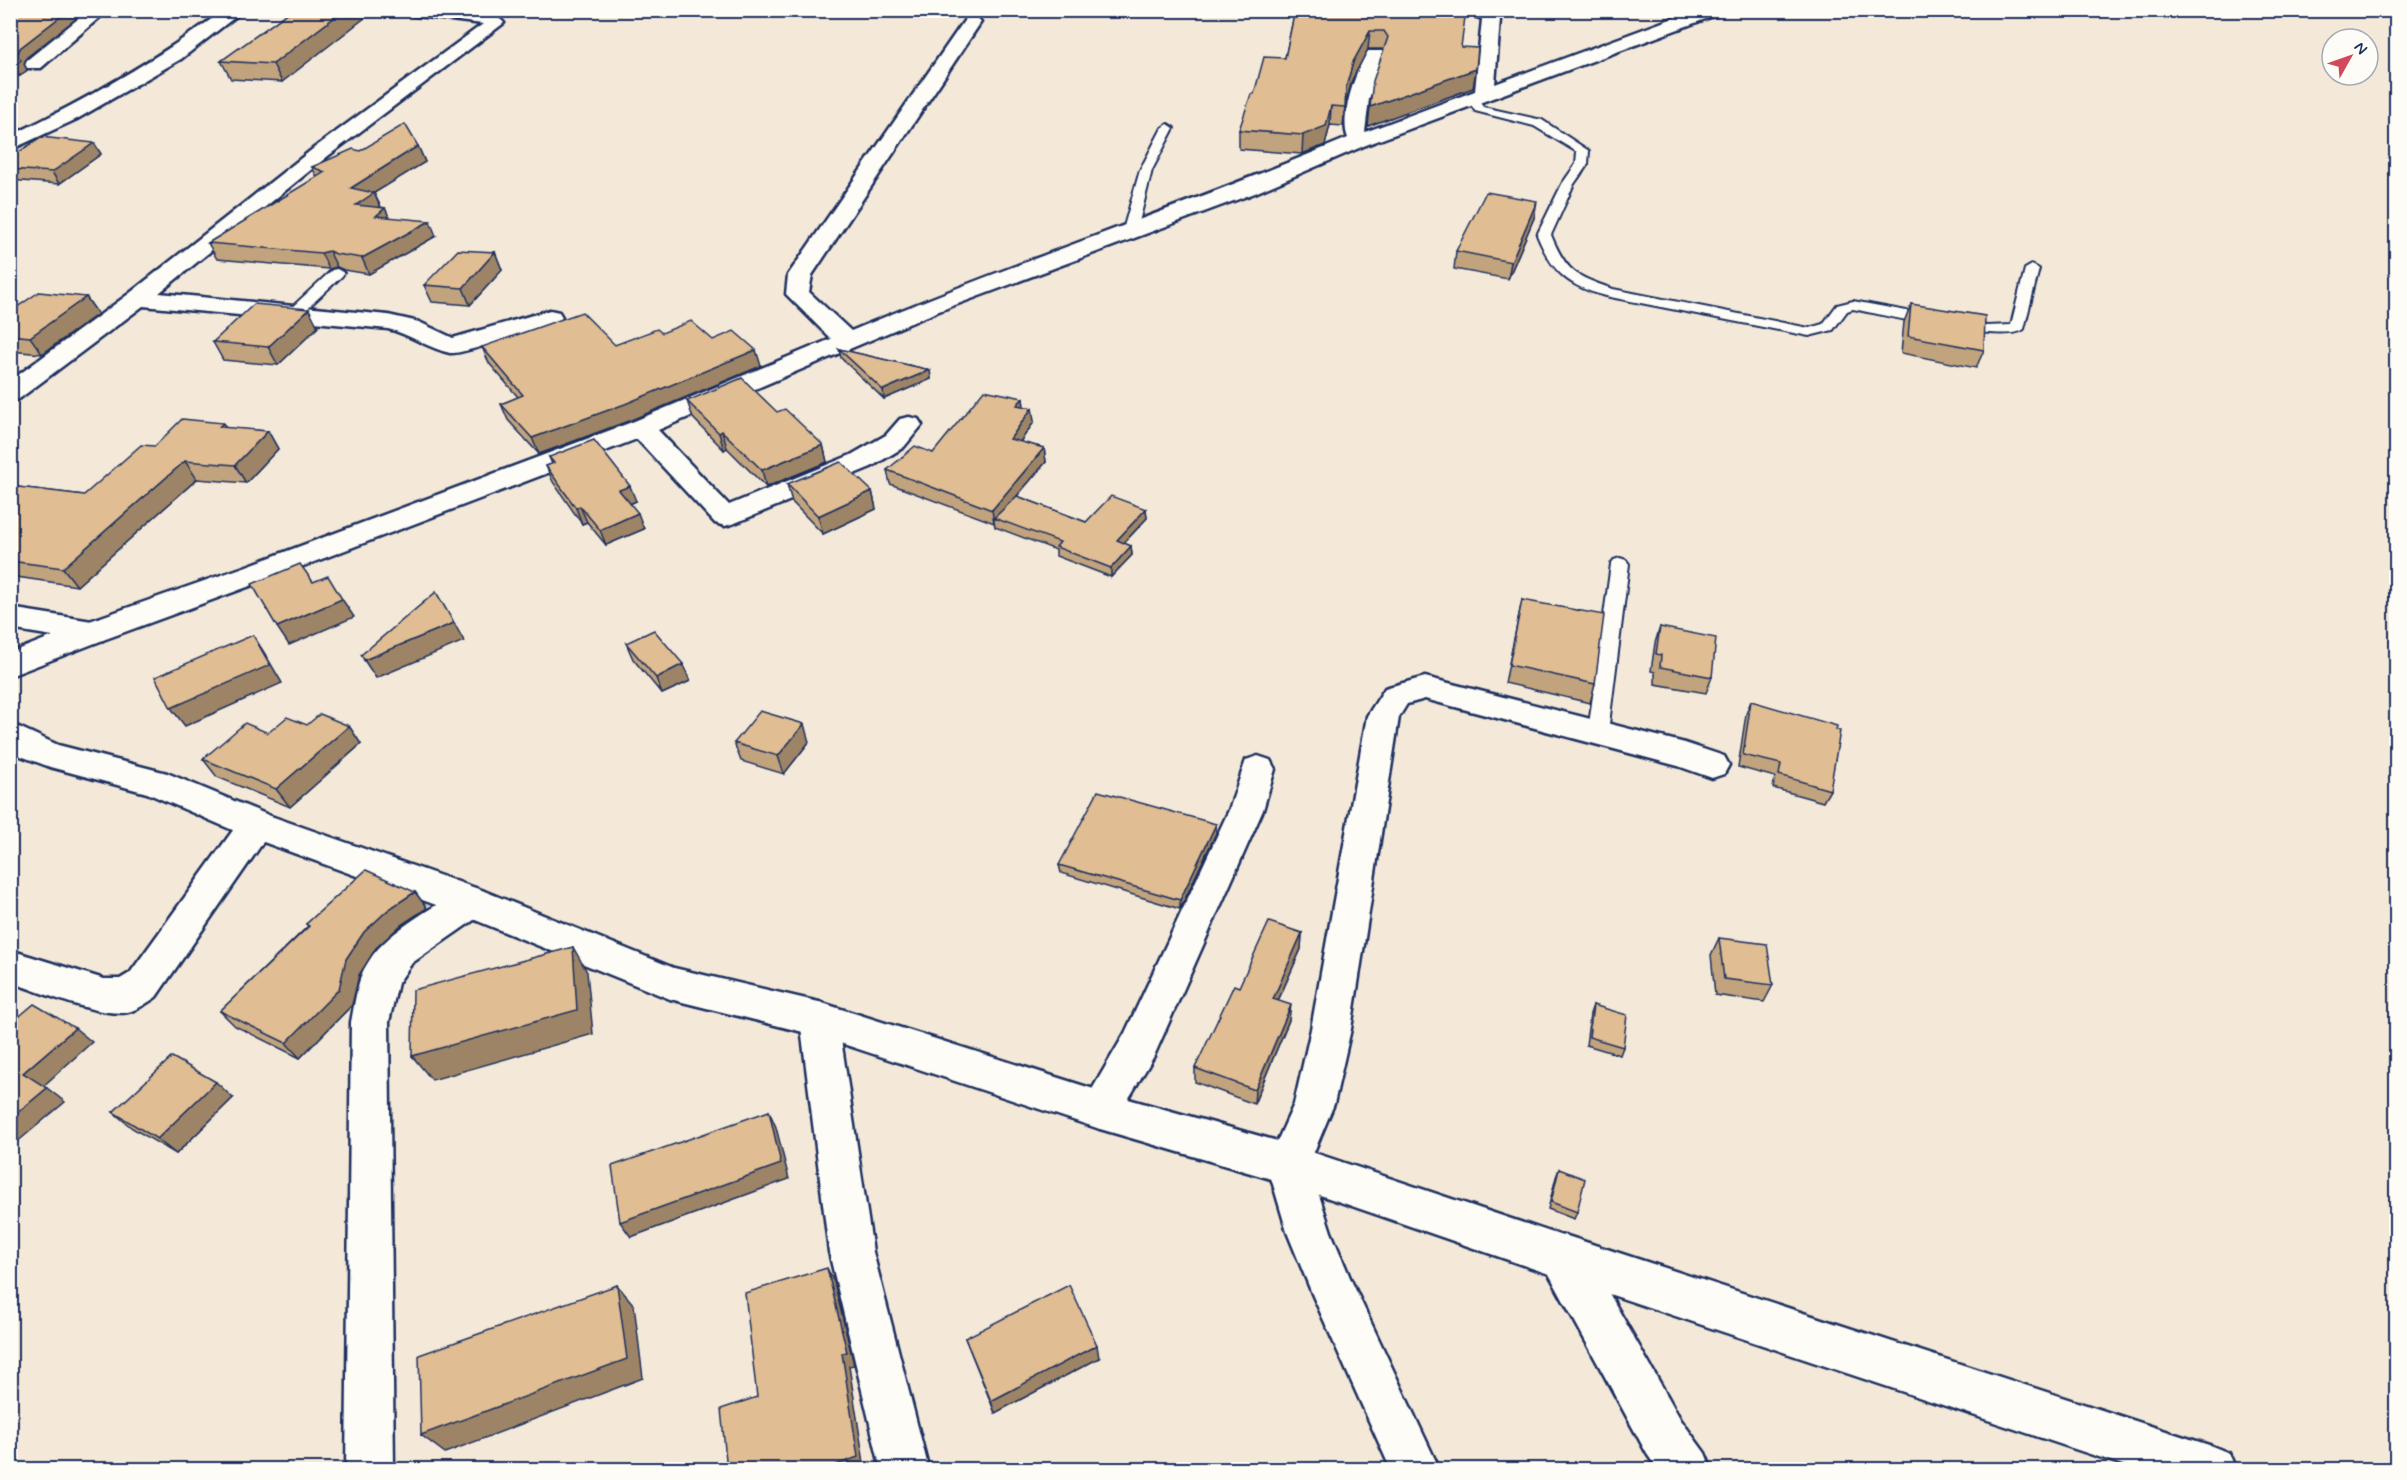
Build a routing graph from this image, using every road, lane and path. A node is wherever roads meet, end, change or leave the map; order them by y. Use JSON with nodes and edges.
{"nodes":[{"id":1,"x":100,"y":10,"type":"edge"},
{"id":2,"x":236,"y":10,"type":"edge"},
{"id":3,"x":409,"y":10,"type":"edge"},
{"id":4,"x":1474,"y":10,"type":"edge"},
{"id":5,"x":1713,"y":10,"type":"edge"},
{"id":6,"x":972,"y":22,"type":"dead end"},
{"id":7,"x":1375,"y":55,"type":"dead end"},
{"id":8,"x":34,"y":64,"type":"dead end"},
{"id":9,"x":1479,"y":96,"type":"junction"},
{"id":10,"x":1168,"y":128,"type":"dead end"},
{"id":11,"x":1359,"y":141,"type":"junction"},
{"id":12,"x":10,"y":144,"type":"edge"},
{"id":13,"x":1130,"y":230,"type":"junction"},
{"id":14,"x":2032,"y":269,"type":"dead end"},
{"id":15,"x":337,"y":273,"type":"dead end"},
{"id":16,"x":138,"y":298,"type":"junction"},
{"id":17,"x":294,"y":313,"type":"junction"},
{"id":18,"x":550,"y":317,"type":"dead end"},
{"id":19,"x":848,"y":342,"type":"junction"},
{"id":20,"x":10,"y":394,"type":"edge"},
{"id":21,"x":909,"y":425,"type":"dead end"},
{"id":22,"x":641,"y":428,"type":"junction"},
{"id":23,"x":1620,"y":564,"type":"dead end"},
{"id":24,"x":10,"y":618,"type":"edge"},
{"id":25,"x":92,"y":632,"type":"junction"},
{"id":26,"x":10,"y":665,"type":"edge"},
{"id":27,"x":1598,"y":732,"type":"junction"},
{"id":28,"x":10,"y":735,"type":"edge"},
{"id":29,"x":1712,"y":765,"type":"dead end"},
{"id":30,"x":1258,"y":769,"type":"dead end"},
{"id":31,"x":256,"y":825,"type":"junction"},
{"id":32,"x":471,"y":902,"type":"junction"},
{"id":33,"x":10,"y":966,"type":"edge"},
{"id":34,"x":819,"y":1019,"type":"junction"},
{"id":35,"x":1100,"y":1110,"type":"junction"},
{"id":36,"x":1288,"y":1164,"type":"junction"},
{"id":37,"x":1564,"y":1257,"type":"junction"},
{"id":38,"x":370,"y":1470,"type":"edge"},
{"id":39,"x":905,"y":1470,"type":"edge"},
{"id":40,"x":1416,"y":1470,"type":"edge"},
{"id":41,"x":1688,"y":1470,"type":"edge"},
{"id":42,"x":2212,"y":1470,"type":"edge"}],
"edges":[{"from":1,"to":8,"type":"street"},
{"from":2,"to":12,"type":"street"},
{"from":3,"to":16,"type":"street"},
{"from":4,"to":9,"type":"street"},
{"from":5,"to":9,"type":"street"},
{"from":6,"to":19,"type":"street"},
{"from":7,"to":11,"type":"street"},
{"from":9,"to":11,"type":"street"},
{"from":9,"to":14,"type":"lane"},
{"from":10,"to":13,"type":"lane"},
{"from":11,"to":13,"type":"street"},
{"from":13,"to":19,"type":"street"},
{"from":15,"to":17,"type":"lane"},
{"from":16,"to":17,"type":"street"},
{"from":16,"to":20,"type":"street"},
{"from":17,"to":18,"type":"street"},
{"from":19,"to":22,"type":"street"},
{"from":21,"to":22,"type":"street"},
{"from":22,"to":25,"type":"street"},
{"from":23,"to":27,"type":"lane"},
{"from":24,"to":25,"type":"street"},
{"from":25,"to":26,"type":"street"},
{"from":27,"to":29,"type":"street"},
{"from":27,"to":36,"type":"street"},
{"from":28,"to":31,"type":"street"},
{"from":30,"to":35,"type":"street"},
{"from":31,"to":32,"type":"street"},
{"from":31,"to":33,"type":"street"},
{"from":32,"to":34,"type":"street"},
{"from":32,"to":38,"type":"street"},
{"from":34,"to":35,"type":"street"},
{"from":34,"to":39,"type":"street"},
{"from":35,"to":36,"type":"street"},
{"from":36,"to":37,"type":"street"},
{"from":36,"to":40,"type":"street"},
{"from":37,"to":41,"type":"street"},
{"from":37,"to":42,"type":"street"}]}
